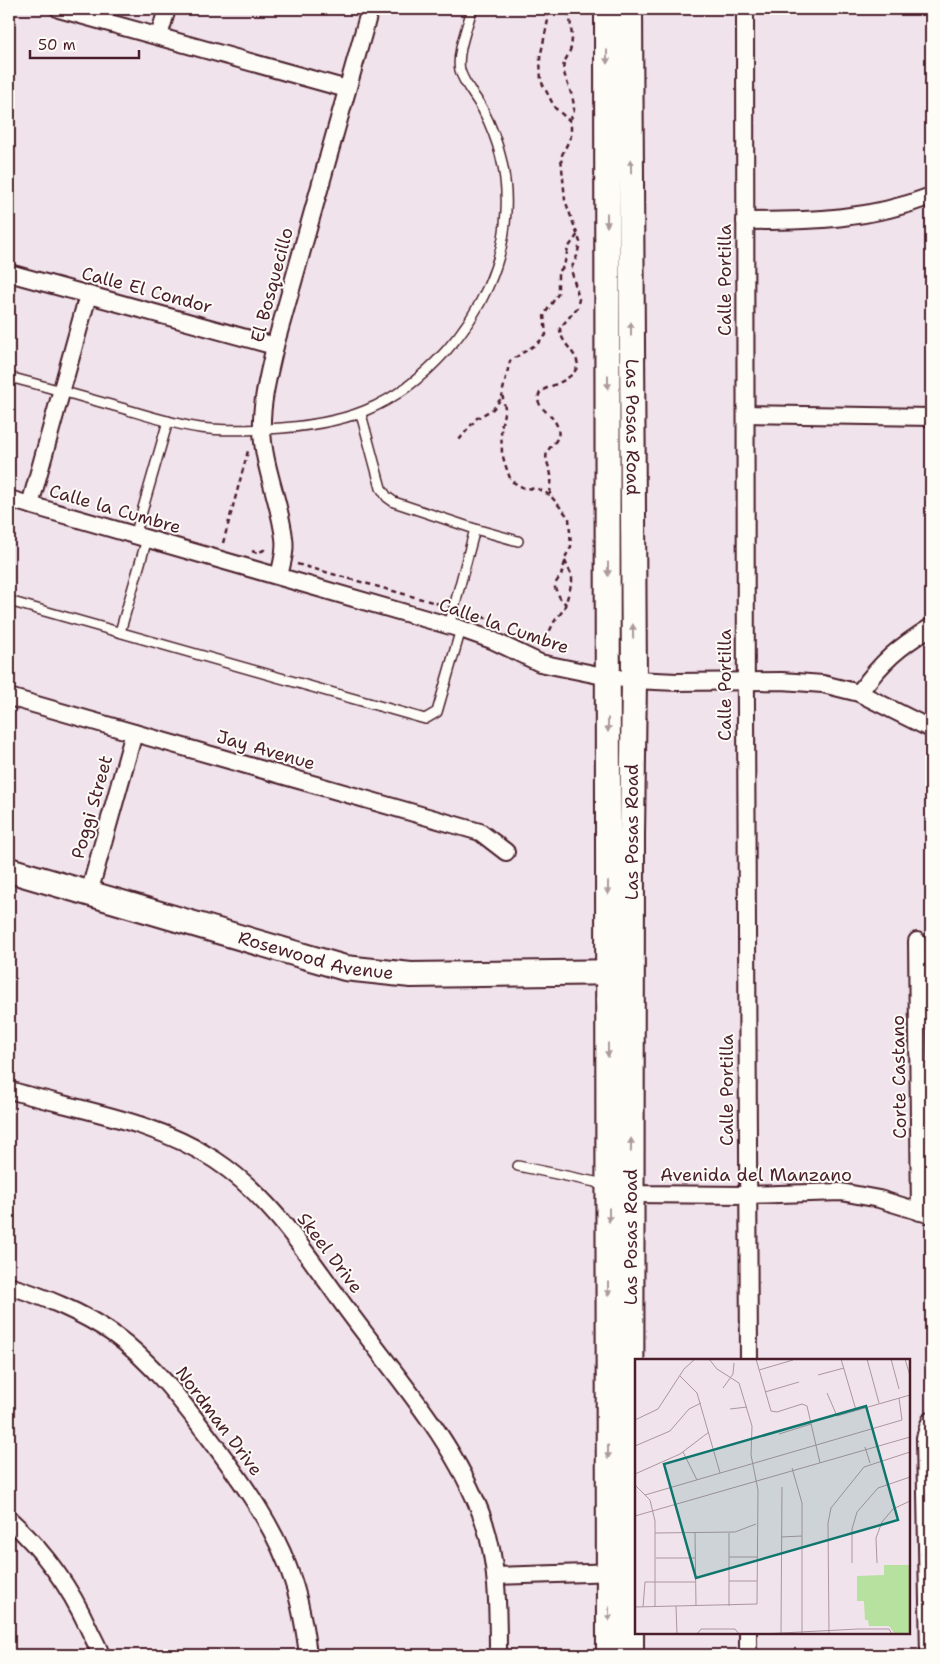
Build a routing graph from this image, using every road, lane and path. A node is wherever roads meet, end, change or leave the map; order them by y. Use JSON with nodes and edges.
{"nodes":[{"id":1,"x":59,"y":9,"type":"edge"},
{"id":2,"x":167,"y":9,"type":"edge"},
{"id":3,"x":370,"y":9,"type":"edge"},
{"id":4,"x":472,"y":9,"type":"edge"},
{"id":5,"x":547,"y":9,"type":"edge"},
{"id":6,"x":571,"y":9,"type":"edge"},
{"id":7,"x":607,"y":9,"type":"edge"},
{"id":8,"x":630,"y":9,"type":"edge"},
{"id":9,"x":745,"y":9,"type":"edge"},
{"id":10,"x":159,"y":36,"type":"junction"},
{"id":11,"x":348,"y":89,"type":"junction"},
{"id":12,"x":569,"y":120,"type":"junction"},
{"id":13,"x":931,"y":196,"type":"edge"},
{"id":14,"x":745,"y":220,"type":"junction"},
{"id":15,"x":578,"y":234,"type":"junction"},
{"id":16,"x":9,"y":273,"type":"edge"},
{"id":17,"x":88,"y":295,"type":"junction"},
{"id":18,"x":275,"y":346,"type":"junction"},
{"id":19,"x":9,"y":377,"type":"edge"},
{"id":20,"x":61,"y":391,"type":"junction"},
{"id":21,"x":503,"y":396,"type":"junction"},
{"id":22,"x":361,"y":414,"type":"junction"},
{"id":23,"x":746,"y":414,"type":"junction"},
{"id":24,"x":931,"y":417,"type":"edge"},
{"id":25,"x":168,"y":421,"type":"junction"},
{"id":26,"x":255,"y":429,"type":"junction"},
{"id":27,"x":459,"y":440,"type":"dead end"},
{"id":28,"x":550,"y":496,"type":"junction"},
{"id":29,"x":9,"y":499,"type":"edge"},
{"id":30,"x":30,"y":505,"type":"junction"},
{"id":31,"x":475,"y":529,"type":"junction"},
{"id":32,"x":141,"y":538,"type":"junction"},
{"id":33,"x":518,"y":541,"type":"dead end"},
{"id":34,"x":223,"y":543,"type":"dead end"},
{"id":35,"x":565,"y":561,"type":"junction"},
{"id":36,"x":279,"y":576,"type":"junction"},
{"id":37,"x":9,"y":601,"type":"edge"},
{"id":38,"x":566,"y":604,"type":"junction"},
{"id":39,"x":931,"y":627,"type":"edge"},
{"id":40,"x":455,"y":628,"type":"junction"},
{"id":41,"x":120,"y":632,"type":"junction"},
{"id":42,"x":542,"y":647,"type":"dead end"},
{"id":43,"x":608,"y":676,"type":"junction"},
{"id":44,"x":634,"y":680,"type":"junction"},
{"id":45,"x":745,"y":682,"type":"junction"},
{"id":46,"x":859,"y":693,"type":"junction"},
{"id":47,"x":9,"y":697,"type":"edge"},
{"id":48,"x":931,"y":729,"type":"edge"},
{"id":49,"x":134,"y":733,"type":"junction"},
{"id":50,"x":506,"y":852,"type":"dead end"},
{"id":51,"x":9,"y":870,"type":"edge"},
{"id":52,"x":89,"y":893,"type":"junction"},
{"id":53,"x":917,"y":941,"type":"dead end"},
{"id":54,"x":632,"y":972,"type":"junction"},
{"id":55,"x":608,"y":973,"type":"junction"},
{"id":56,"x":9,"y":1090,"type":"edge"},
{"id":57,"x":518,"y":1166,"type":"dead end"},
{"id":58,"x":620,"y":1192,"type":"junction"},
{"id":59,"x":747,"y":1195,"type":"junction"},
{"id":60,"x":926,"y":1214,"type":"edge"},
{"id":61,"x":9,"y":1286,"type":"edge"},
{"id":62,"x":748,"y":1359,"type":"edge"},
{"id":63,"x":931,"y":1420,"type":"edge"},
{"id":64,"x":9,"y":1519,"type":"edge"},
{"id":65,"x":620,"y":1572,"type":"junction"},
{"id":66,"x":496,"y":1576,"type":"junction"},
{"id":67,"x":930,"y":1586,"type":"edge"},
{"id":68,"x":748,"y":1634,"type":"edge"},
{"id":69,"x":100,"y":1655,"type":"edge"},
{"id":70,"x":308,"y":1655,"type":"edge"},
{"id":71,"x":498,"y":1655,"type":"edge"},
{"id":72,"x":609,"y":1655,"type":"edge"},
{"id":73,"x":631,"y":1655,"type":"edge"},
{"id":74,"x":748,"y":1655,"type":"edge"},
{"id":75,"x":929,"y":1655,"type":"edge"}],
"edges":[{"from":1,"to":10,"type":"street"},
{"from":2,"to":10,"type":"street"},
{"from":3,"to":11,"type":"street","name":"El Bosquecillo"},
{"from":4,"to":22,"type":"lane"},
{"from":5,"to":12,"type":"path"},
{"from":6,"to":12,"type":"path"},
{"from":7,"to":43,"type":"main road","name":"Las Posas Road","one_way":true},
{"from":44,"to":8,"type":"main road","name":"Las Posas Road","one_way":true},
{"from":9,"to":14,"type":"street","name":"Calle Portilla"},
{"from":10,"to":11,"type":"street"},
{"from":11,"to":18,"type":"street","name":"El Bosquecillo"},
{"from":12,"to":15,"type":"path"},
{"from":13,"to":14,"type":"street"},
{"from":14,"to":23,"type":"street","name":"Calle Portilla"},
{"from":15,"to":21,"type":"path"},
{"from":15,"to":28,"type":"path"},
{"from":16,"to":17,"type":"street","name":"Calle El Condor"},
{"from":17,"to":18,"type":"street","name":"Calle El Condor"},
{"from":17,"to":20,"type":"street"},
{"from":18,"to":26,"type":"street","name":"El Bosquecillo"},
{"from":19,"to":20,"type":"lane"},
{"from":20,"to":25,"type":"lane"},
{"from":20,"to":30,"type":"street"},
{"from":21,"to":27,"type":"path"},
{"from":21,"to":28,"type":"path"},
{"from":22,"to":26,"type":"lane"},
{"from":22,"to":31,"type":"lane"},
{"from":23,"to":24,"type":"street"},
{"from":23,"to":45,"type":"street","name":"Calle Portilla"},
{"from":25,"to":26,"type":"lane"},
{"from":25,"to":32,"type":"lane"},
{"from":26,"to":34,"type":"path"},
{"from":26,"to":36,"type":"street","name":"El Bosquecillo"},
{"from":28,"to":35,"type":"path"},
{"from":29,"to":30,"type":"street","name":"Calle la Cumbre"},
{"from":30,"to":32,"type":"street","name":"Calle la Cumbre"},
{"from":31,"to":33,"type":"lane"},
{"from":31,"to":40,"type":"lane"},
{"from":32,"to":36,"type":"street","name":"Calle la Cumbre"},
{"from":32,"to":41,"type":"lane"},
{"from":35,"to":38,"type":"path"},
{"from":35,"to":38,"type":"path"},
{"from":36,"to":40,"type":"street","name":"Calle la Cumbre"},
{"from":37,"to":41,"type":"lane"},
{"from":38,"to":42,"type":"path"},
{"from":39,"to":46,"type":"street"},
{"from":40,"to":41,"type":"lane"},
{"from":40,"to":43,"type":"street","name":"Calle la Cumbre"},
{"from":43,"to":44,"type":"street","name":"Calle la Cumbre"},
{"from":43,"to":55,"type":"main road","name":"Las Posas Road","one_way":true},
{"from":44,"to":45,"type":"street","name":"Calle la Cumbre"},
{"from":44,"to":54,"type":"main road","name":"Las Posas Road"},
{"from":45,"to":46,"type":"street","name":"Calle la Cumbre"},
{"from":45,"to":59,"type":"street","name":"Calle Portilla"},
{"from":46,"to":48,"type":"street","name":"Calle la Cumbre"},
{"from":47,"to":49,"type":"street","name":"Jay Avenue"},
{"from":49,"to":50,"type":"street","name":"Jay Avenue"},
{"from":49,"to":52,"type":"street","name":"Poggi Street"},
{"from":51,"to":52,"type":"main road","name":"Rosewood Avenue"},
{"from":52,"to":55,"type":"main road","name":"Rosewood Avenue"},
{"from":53,"to":60,"type":"street","name":"Corte Castano"},
{"from":54,"to":55,"type":"main road","name":"Rosewood Avenue"},
{"from":58,"to":54,"type":"main road","name":"Las Posas Road","one_way":true},
{"from":55,"to":58,"type":"main road","name":"Las Posas Road","one_way":true},
{"from":56,"to":66,"type":"street","name":"Skeel Drive"},
{"from":57,"to":58,"type":"lane"},
{"from":58,"to":59,"type":"street","name":"Avenida del Manzano"},
{"from":58,"to":65,"type":"main road","name":"Las Posas Road"},
{"from":59,"to":60,"type":"street","name":"Avenida del Manzano"},
{"from":59,"to":62,"type":"street","name":"Calle Portilla"},
{"from":61,"to":70,"type":"street","name":"Nordman Drive"},
{"from":63,"to":67,"type":"street"},
{"from":64,"to":69,"type":"street"},
{"from":65,"to":66,"type":"street"},
{"from":65,"to":72,"type":"main road","name":"Las Posas Road","one_way":true},
{"from":65,"to":73,"type":"main road","name":"Las Posas Road"},
{"from":66,"to":71,"type":"street","name":"Skeel Drive"},
{"from":67,"to":75,"type":"street"},
{"from":68,"to":74,"type":"street"}]}
